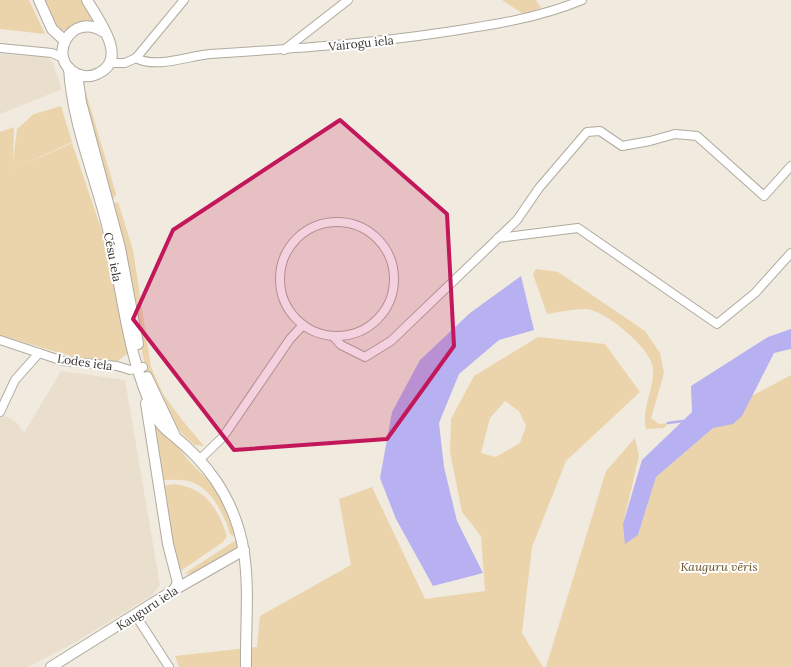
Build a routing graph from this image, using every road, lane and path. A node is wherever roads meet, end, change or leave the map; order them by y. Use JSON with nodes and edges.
{"nodes":[{"id":1,"x":39,"y":0,"type":"edge"},
{"id":2,"x":87,"y":0,"type":"edge"},
{"id":3,"x":184,"y":0,"type":"edge"},
{"id":4,"x":348,"y":0,"type":"edge"},
{"id":5,"x":582,"y":0,"type":"edge"},
{"id":6,"x":104,"y":32,"type":"junction"},
{"id":7,"x":64,"y":44,"type":"junction"},
{"id":8,"x":0,"y":48,"type":"edge"},
{"id":9,"x":15,"y":50,"type":"junction"},
{"id":10,"x":284,"y":50,"type":"junction"},
{"id":11,"x":111,"y":58,"type":"junction"},
{"id":12,"x":134,"y":59,"type":"junction"},
{"id":13,"x":66,"y":63,"type":"junction"},
{"id":14,"x":80,"y":75,"type":"junction"},
{"id":15,"x":791,"y":166,"type":"edge"},
{"id":16,"x":498,"y":238,"type":"junction"},
{"id":17,"x":791,"y":252,"type":"edge"},
{"id":18,"x":303,"y":325,"type":"junction"},
{"id":19,"x":333,"y":336,"type":"junction"},
{"id":20,"x":0,"y":340,"type":"edge"},
{"id":21,"x":40,"y":353,"type":"junction"},
{"id":22,"x":140,"y":368,"type":"junction"},
{"id":23,"x":143,"y":384,"type":"junction"},
{"id":24,"x":0,"y":412,"type":"edge"},
{"id":25,"x":175,"y":437,"type":"junction"},
{"id":26,"x":199,"y":460,"type":"junction"},
{"id":27,"x":244,"y":550,"type":"junction"},
{"id":28,"x":174,"y":590,"type":"junction"},
{"id":29,"x":136,"y":616,"type":"junction"},
{"id":30,"x":51,"y":667,"type":"edge"},
{"id":31,"x":168,"y":667,"type":"edge"},
{"id":32,"x":246,"y":667,"type":"edge"}],
"edges":[{"from":1,"to":7,"type":"main road"},
{"from":2,"to":6,"type":"main road"},
{"from":3,"to":12,"type":"street"},
{"from":4,"to":10,"type":"street"},
{"from":5,"to":10,"type":"street","name":"Vairogu iela"},
{"from":6,"to":7,"type":"main road"},
{"from":6,"to":11,"type":"main road"},
{"from":7,"to":9,"type":"street"},
{"from":7,"to":13,"type":"main road","name":"Cēsu iela"},
{"from":8,"to":9,"type":"street"},
{"from":9,"to":13,"type":"street"},
{"from":10,"to":12,"type":"street","name":"Vairogu iela"},
{"from":11,"to":12,"type":"street","name":"Vairogu iela"},
{"from":11,"to":14,"type":"main road"},
{"from":13,"to":14,"type":"main road"},
{"from":13,"to":22,"type":"main road","name":"Cēsu iela"},
{"from":14,"to":22,"type":"main road","name":"Cēsu iela"},
{"from":15,"to":16,"type":"street"},
{"from":16,"to":17,"type":"street"},
{"from":16,"to":19,"type":"street"},
{"from":18,"to":19,"type":"street"},
{"from":18,"to":19,"type":"street"},
{"from":18,"to":26,"type":"street"},
{"from":20,"to":21,"type":"street","name":"Lodes iela"},
{"from":21,"to":22,"type":"street","name":"Lodes iela"},
{"from":21,"to":24,"type":"street"},
{"from":22,"to":23,"type":"main road","name":"Cēsu iela"},
{"from":22,"to":25,"type":"main road","name":"Cēsu iela"},
{"from":23,"to":25,"type":"main road","name":"Cēsu iela"},
{"from":23,"to":28,"type":"main road"},
{"from":25,"to":26,"type":"main road","name":"Cēsu iela"},
{"from":26,"to":27,"type":"main road","name":"Cēsu iela"},
{"from":27,"to":28,"type":"main road","name":"Kauguru iela"},
{"from":27,"to":32,"type":"main road","name":"Cēsu iela"},
{"from":28,"to":29,"type":"main road","name":"Kauguru iela"},
{"from":29,"to":30,"type":"main road","name":"Kauguru iela"},
{"from":29,"to":31,"type":"street"}]}
